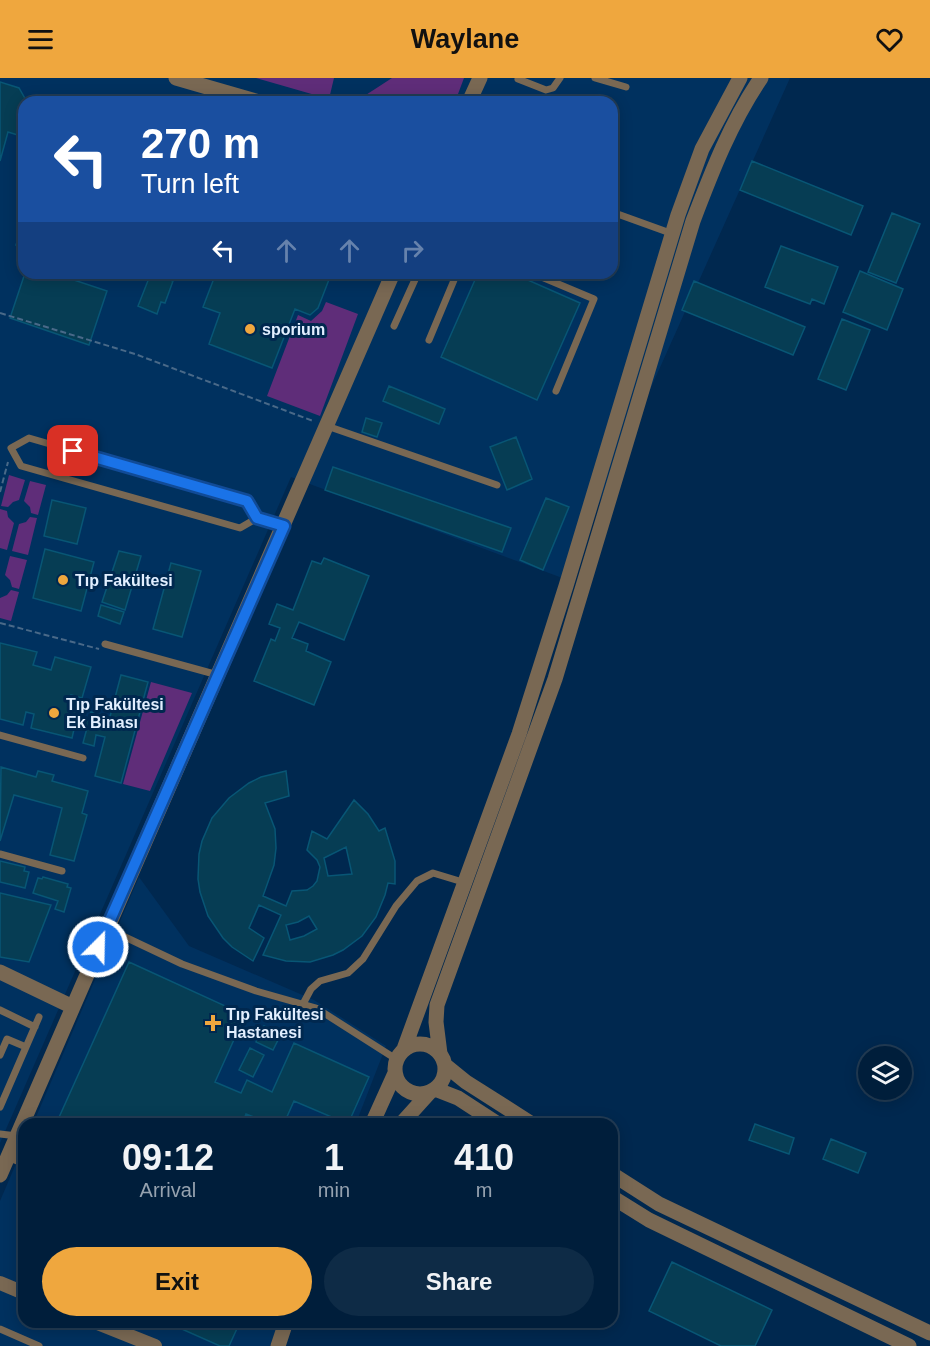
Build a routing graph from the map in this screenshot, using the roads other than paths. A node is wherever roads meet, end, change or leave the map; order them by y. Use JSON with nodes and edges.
{"nodes":[{"id":1,"x":176,"y":78,"type":"edge"},
{"id":2,"x":480,"y":78,"type":"edge"},
{"id":3,"x":517,"y":78,"type":"edge"},
{"id":4,"x":560,"y":78,"type":"edge"},
{"id":5,"x":596,"y":78,"type":"edge"},
{"id":6,"x":740,"y":78,"type":"edge"},
{"id":7,"x":761,"y":78,"type":"edge"},
{"id":8,"x":626,"y":87,"type":"dead end"},
{"id":9,"x":238,"y":96,"type":"edge"},
{"id":10,"x":472,"y":96,"type":"edge"},
{"id":11,"x":618,"y":214,"type":"edge"},
{"id":12,"x":673,"y":234,"type":"junction"},
{"id":13,"x":390,"y":279,"type":"edge"},
{"id":14,"x":415,"y":279,"type":"edge"},
{"id":15,"x":454,"y":279,"type":"edge"},
{"id":16,"x":546,"y":279,"type":"edge"},
{"id":17,"x":394,"y":326,"type":"dead end"},
{"id":18,"x":429,"y":340,"type":"dead end"},
{"id":19,"x":556,"y":391,"type":"dead end"},
{"id":20,"x":327,"y":426,"type":"junction"},
{"id":21,"x":497,"y":485,"type":"dead end"},
{"id":22,"x":257,"y":518,"type":"junction"},
{"id":23,"x":284,"y":526,"type":"junction"},
{"id":24,"x":105,"y":644,"type":"dead end"},
{"id":25,"x":218,"y":675,"type":"junction"},
{"id":26,"x":0,"y":735,"type":"edge"},
{"id":27,"x":83,"y":758,"type":"dead end"},
{"id":28,"x":0,"y":854,"type":"edge"},
{"id":29,"x":62,"y":871,"type":"dead end"},
{"id":30,"x":472,"y":886,"type":"junction"},
{"id":31,"x":106,"y":928,"type":"junction"},
{"id":32,"x":0,"y":972,"type":"edge"},
{"id":33,"x":303,"y":1004,"type":"junction"},
{"id":34,"x":73,"y":1006,"type":"junction"},
{"id":35,"x":0,"y":1010,"type":"edge"},
{"id":36,"x":39,"y":1017,"type":"dead end"},
{"id":37,"x":35,"y":1026,"type":"junction"},
{"id":38,"x":26,"y":1047,"type":"junction"},
{"id":39,"x":0,"y":1054,"type":"edge"},
{"id":40,"x":398,"y":1060,"type":"junction"},
{"id":41,"x":442,"y":1060,"type":"junction"},
{"id":42,"x":432,"y":1091,"type":"junction"},
{"id":43,"x":0,"y":1107,"type":"edge"},
{"id":44,"x":28,"y":1118,"type":"edge"},
{"id":45,"x":374,"y":1118,"type":"edge"},
{"id":46,"x":407,"y":1118,"type":"edge"},
{"id":47,"x":489,"y":1118,"type":"edge"},
{"id":48,"x":523,"y":1118,"type":"edge"},
{"id":49,"x":0,"y":1134,"type":"edge"},
{"id":50,"x":18,"y":1138,"type":"edge"},
{"id":51,"x":18,"y":1141,"type":"edge"},
{"id":52,"x":8,"y":1157,"type":"junction"},
{"id":53,"x":18,"y":1161,"type":"edge"},
{"id":54,"x":0,"y":1175,"type":"edge"},
{"id":55,"x":618,"y":1178,"type":"edge"},
{"id":56,"x":618,"y":1201,"type":"edge"},
{"id":57,"x":0,"y":1283,"type":"edge"},
{"id":58,"x":18,"y":1290,"type":"edge"},
{"id":59,"x":110,"y":1328,"type":"edge"},
{"id":60,"x":284,"y":1328,"type":"edge"},
{"id":61,"x":0,"y":1329,"type":"edge"},
{"id":62,"x":930,"y":1334,"type":"edge"},
{"id":63,"x":39,"y":1346,"type":"edge"},
{"id":64,"x":155,"y":1346,"type":"edge"},
{"id":65,"x":278,"y":1346,"type":"edge"},
{"id":66,"x":909,"y":1346,"type":"edge"}],
"edges":[{"from":1,"to":9,"type":"street"},
{"from":2,"to":10,"type":"street"},
{"from":3,"to":4,"type":"lane"},
{"from":5,"to":8,"type":"lane"},
{"from":6,"to":12,"type":"street"},
{"from":7,"to":30,"type":"street"},
{"from":11,"to":12,"type":"lane"},
{"from":12,"to":30,"type":"street"},
{"from":13,"to":20,"type":"street"},
{"from":14,"to":17,"type":"lane"},
{"from":15,"to":18,"type":"lane"},
{"from":16,"to":19,"type":"lane"},
{"from":20,"to":21,"type":"lane"},
{"from":20,"to":23,"type":"street"},
{"from":22,"to":22,"type":"lane"},
{"from":22,"to":23,"type":"lane"},
{"from":23,"to":25,"type":"street"},
{"from":24,"to":25,"type":"lane"},
{"from":25,"to":31,"type":"street"},
{"from":26,"to":27,"type":"lane"},
{"from":28,"to":29,"type":"lane"},
{"from":30,"to":33,"type":"lane"},
{"from":30,"to":40,"type":"street"},
{"from":30,"to":41,"type":"street"},
{"from":31,"to":33,"type":"lane"},
{"from":31,"to":34,"type":"street"},
{"from":32,"to":34,"type":"street"},
{"from":33,"to":40,"type":"lane"},
{"from":34,"to":44,"type":"street"},
{"from":35,"to":37,"type":"lane"},
{"from":36,"to":37,"type":"lane"},
{"from":37,"to":38,"type":"lane"},
{"from":38,"to":39,"type":"lane"},
{"from":38,"to":43,"type":"lane"},
{"from":40,"to":41,"type":"street"},
{"from":40,"to":42,"type":"street"},
{"from":40,"to":45,"type":"street"},
{"from":41,"to":42,"type":"street"},
{"from":41,"to":48,"type":"street"},
{"from":42,"to":46,"type":"street"},
{"from":42,"to":47,"type":"street"},
{"from":49,"to":50,"type":"lane"},
{"from":51,"to":52,"type":"street"},
{"from":52,"to":53,"type":"lane"},
{"from":52,"to":54,"type":"street"},
{"from":55,"to":62,"type":"street"},
{"from":56,"to":66,"type":"street"},
{"from":57,"to":58,"type":"street"},
{"from":59,"to":64,"type":"street"},
{"from":60,"to":65,"type":"street"},
{"from":61,"to":63,"type":"lane"}]}
